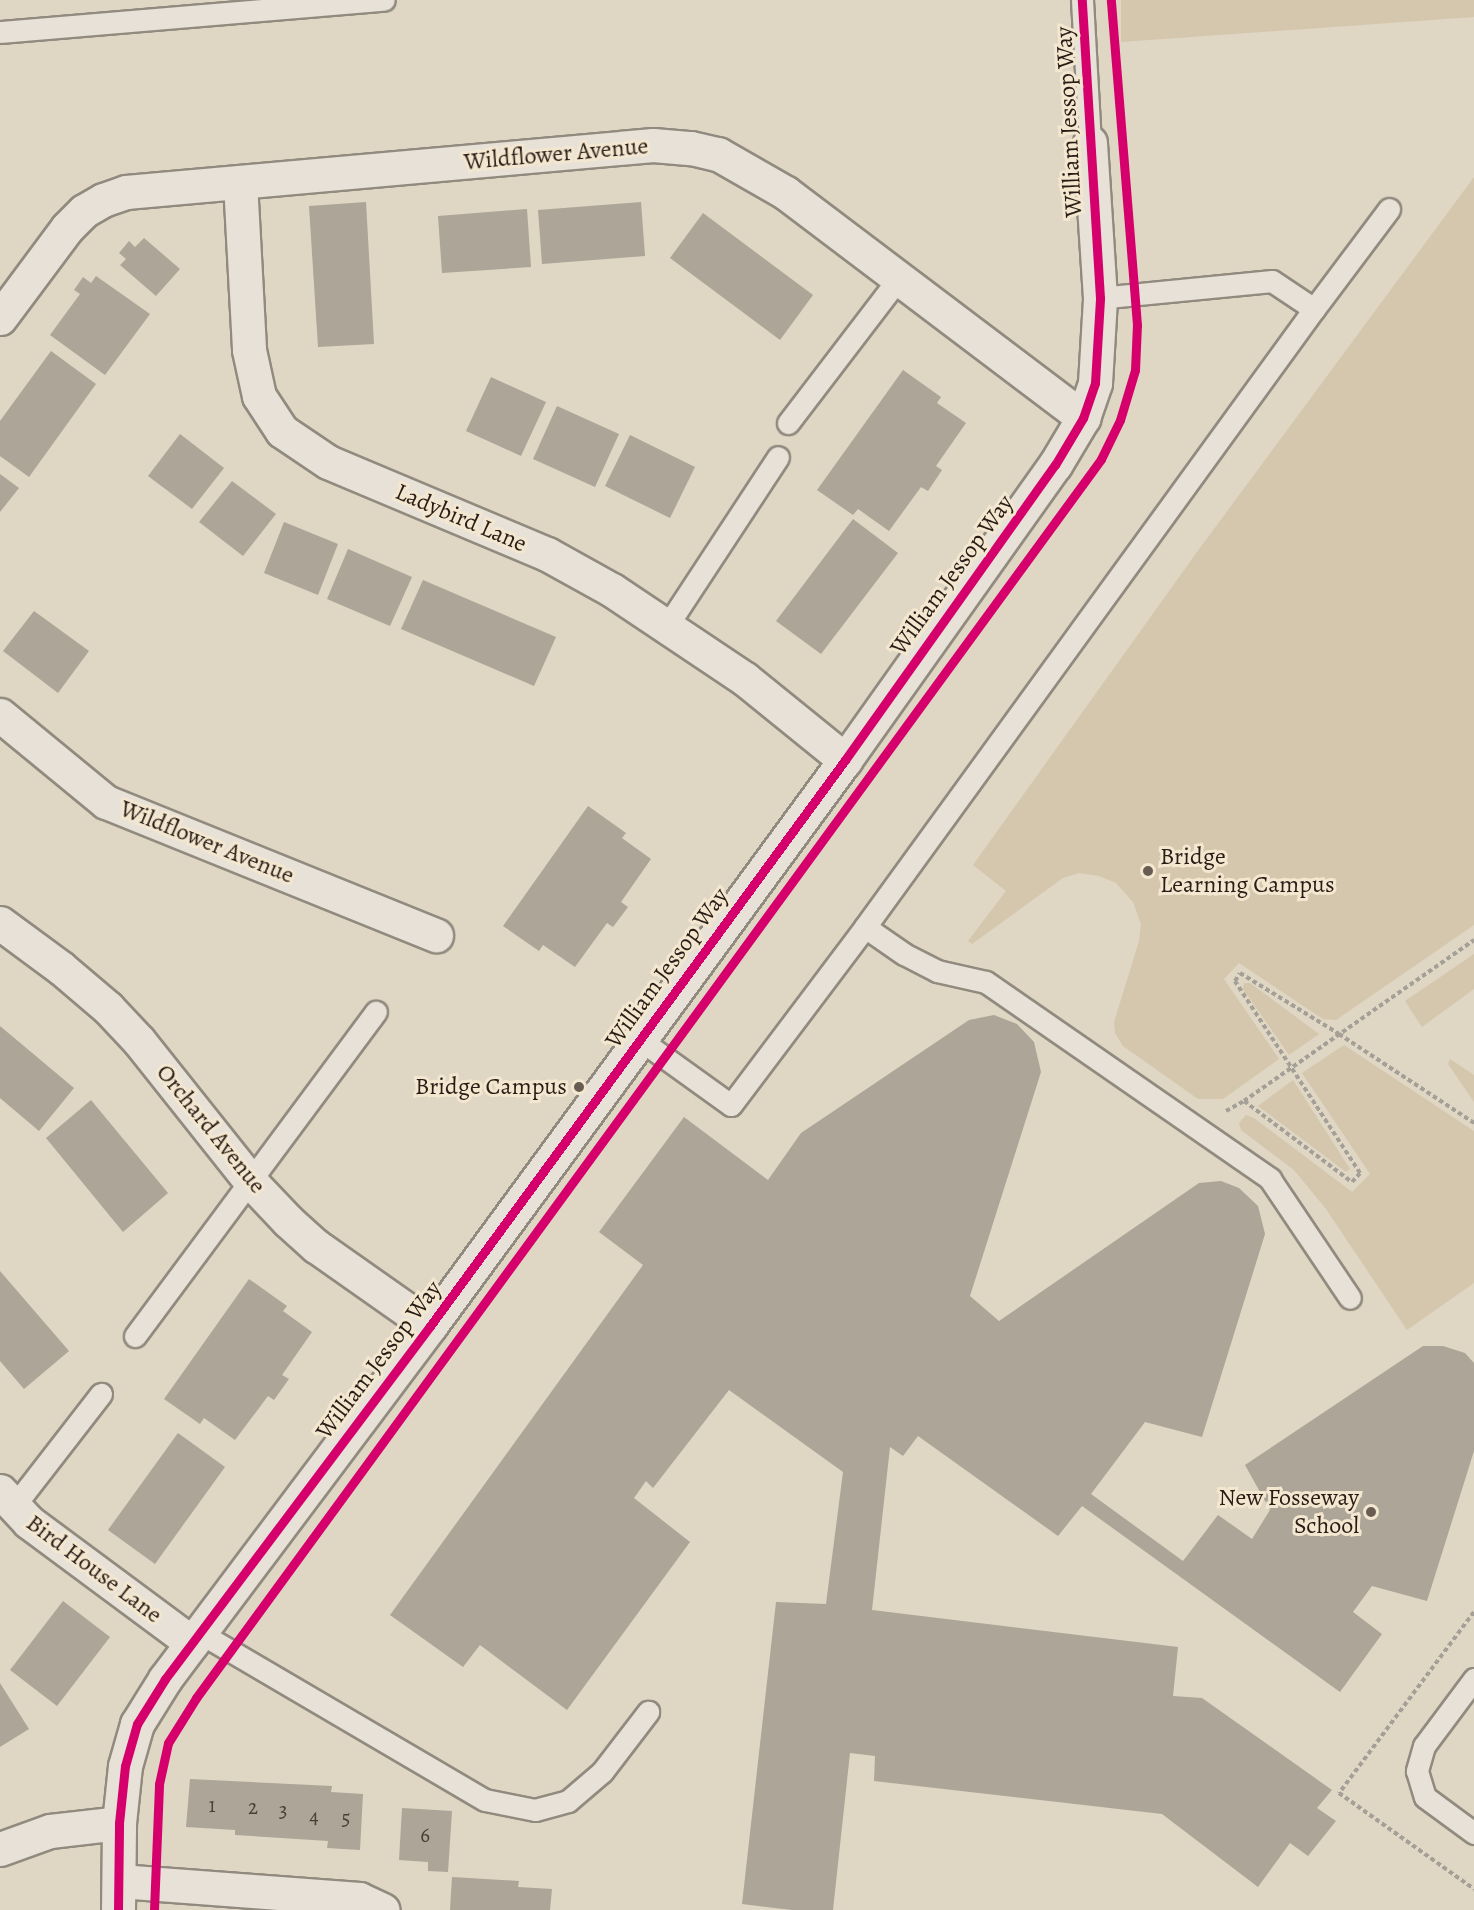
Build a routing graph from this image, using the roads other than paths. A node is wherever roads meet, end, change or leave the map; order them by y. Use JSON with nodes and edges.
{"nodes":[{"id":1,"x":384,"y":0,"type":"edge"},
{"id":2,"x":1082,"y":0,"type":"edge"},
{"id":3,"x":0,"y":32,"type":"edge"},
{"id":4,"x":1090,"y":142,"type":"joint"},
{"id":5,"x":240,"y":182,"type":"junction"},
{"id":6,"x":1389,"y":209,"type":"dead end"},
{"id":7,"x":898,"y":279,"type":"junction"},
{"id":8,"x":1100,"y":298,"type":"junction"},
{"id":9,"x":1314,"y":309,"type":"junction"},
{"id":10,"x":0,"y":318,"type":"edge"},
{"id":11,"x":1083,"y":418,"type":"junction"},
{"id":12,"x":788,"y":423,"type":"dead end"},
{"id":13,"x":777,"y":457,"type":"dead end"},
{"id":14,"x":667,"y":626,"type":"junction"},
{"id":15,"x":0,"y":715,"type":"edge"},
{"id":16,"x":845,"y":760,"type":"junction"},
{"id":17,"x":0,"y":923,"type":"edge"},
{"id":18,"x":865,"y":927,"type":"junction"},
{"id":19,"x":436,"y":935,"type":"dead end"},
{"id":20,"x":376,"y":1012,"type":"dead end"},
{"id":21,"x":639,"y":1039,"type":"junction"},
{"id":22,"x":251,"y":1182,"type":"junction"},
{"id":23,"x":1350,"y":1298,"type":"dead end"},
{"id":24,"x":430,"y":1326,"type":"junction"},
{"id":25,"x":135,"y":1336,"type":"dead end"},
{"id":26,"x":101,"y":1394,"type":"dead end"},
{"id":27,"x":7,"y":1498,"type":"edge"},
{"id":28,"x":196,"y":1638,"type":"junction"},
{"id":29,"x":1474,"y":1679,"type":"edge"},
{"id":30,"x":648,"y":1712,"type":"dead end"},
{"id":31,"x":119,"y":1823,"type":"junction"},
{"id":32,"x":1474,"y":1833,"type":"edge"},
{"id":33,"x":0,"y":1849,"type":"edge"},
{"id":34,"x":118,"y":1895,"type":"edge"},
{"id":35,"x":383,"y":1910,"type":"edge"}],
"edges":[{"from":1,"to":3,"type":"lane"},
{"from":2,"to":4,"type":"lane","name":"William Jessop Way"},
{"from":4,"to":8,"type":"street","name":"William Jessop Way"},
{"from":5,"to":7,"type":"street","name":"Wildflower Avenue"},
{"from":5,"to":10,"type":"street","name":"Wildflower Avenue"},
{"from":5,"to":14,"type":"street","name":"Ladybird Lane"},
{"from":6,"to":9,"type":"lane"},
{"from":7,"to":11,"type":"street","name":"Wildflower Avenue"},
{"from":7,"to":12,"type":"lane"},
{"from":8,"to":9,"type":"lane"},
{"from":8,"to":11,"type":"street","name":"William Jessop Way"},
{"from":9,"to":18,"type":"lane"},
{"from":11,"to":16,"type":"street","name":"William Jessop Way"},
{"from":13,"to":14,"type":"lane"},
{"from":14,"to":16,"type":"street","name":"Ladybird Lane"},
{"from":15,"to":19,"type":"street","name":"Wildflower Avenue"},
{"from":16,"to":21,"type":"street","name":"William Jessop Way"},
{"from":17,"to":22,"type":"street","name":"Orchard Avenue"},
{"from":18,"to":21,"type":"lane"},
{"from":18,"to":23,"type":"lane"},
{"from":20,"to":22,"type":"lane"},
{"from":21,"to":24,"type":"street","name":"William Jessop Way"},
{"from":22,"to":24,"type":"street","name":"Orchard Avenue"},
{"from":22,"to":25,"type":"lane"},
{"from":24,"to":28,"type":"street","name":"William Jessop Way"},
{"from":26,"to":27,"type":"lane"},
{"from":27,"to":28,"type":"street","name":"Bird House Lane"},
{"from":28,"to":30,"type":"lane"},
{"from":28,"to":31,"type":"street","name":"William Jessop Way"},
{"from":29,"to":32,"type":"lane"},
{"from":31,"to":33,"type":"street"},
{"from":31,"to":34,"type":"street","name":"William Jessop Way"},
{"from":34,"to":35,"type":"street"}]}
